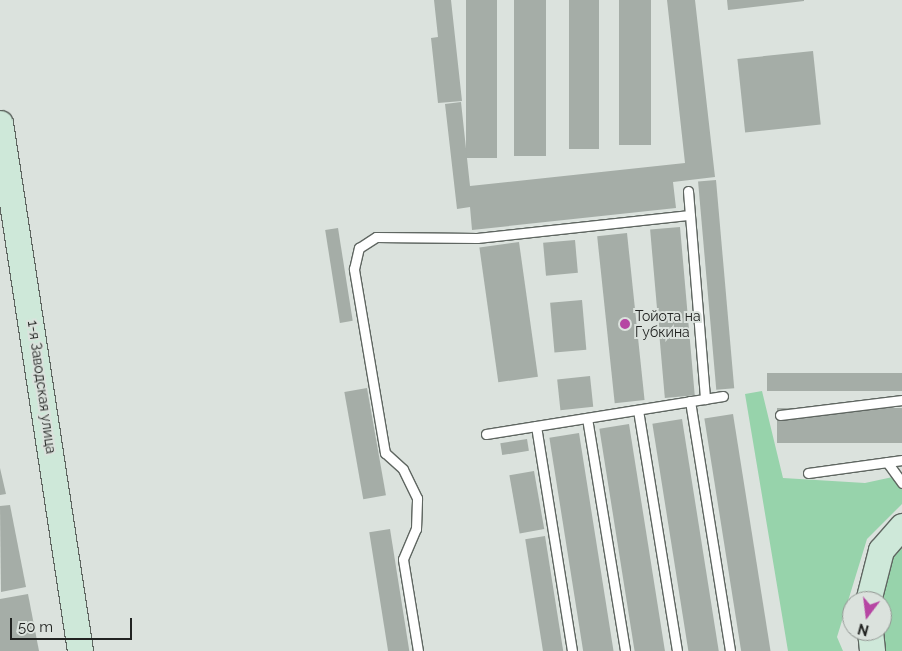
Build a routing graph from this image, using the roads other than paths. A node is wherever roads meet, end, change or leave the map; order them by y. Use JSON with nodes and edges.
{"nodes":[{"id":1,"x":0,"y":123,"type":"edge"},
{"id":2,"x":688,"y":192,"type":"dead end"},
{"id":3,"x":690,"y":215,"type":"junction"},
{"id":4,"x":723,"y":396,"type":"dead end"},
{"id":5,"x":705,"y":399,"type":"junction"},
{"id":6,"x":902,"y":400,"type":"edge"},
{"id":7,"x":690,"y":401,"type":"junction"},
{"id":8,"x":638,"y":410,"type":"junction"},
{"id":9,"x":780,"y":415,"type":"dead end"},
{"id":10,"x":587,"y":418,"type":"junction"},
{"id":11,"x":536,"y":426,"type":"junction"},
{"id":12,"x":486,"y":434,"type":"dead end"},
{"id":13,"x":902,"y":460,"type":"edge"},
{"id":14,"x":887,"y":462,"type":"junction"},
{"id":15,"x":808,"y":473,"type":"dead end"},
{"id":16,"x":902,"y":484,"type":"edge"},
{"id":17,"x":902,"y":526,"type":"edge"},
{"id":18,"x":871,"y":591,"type":"edge"},
{"id":19,"x":80,"y":651,"type":"edge"},
{"id":20,"x":418,"y":651,"type":"edge"},
{"id":21,"x":572,"y":651,"type":"edge"},
{"id":22,"x":625,"y":651,"type":"edge"},
{"id":23,"x":677,"y":651,"type":"edge"},
{"id":24,"x":730,"y":651,"type":"edge"}],
"edges":[{"from":1,"to":19,"type":"main road","name":"1-я Заводская улица"},
{"from":2,"to":3,"type":"lane"},
{"from":3,"to":5,"type":"lane"},
{"from":3,"to":20,"type":"lane"},
{"from":4,"to":5,"type":"lane"},
{"from":5,"to":7,"type":"lane"},
{"from":6,"to":9,"type":"lane"},
{"from":7,"to":8,"type":"lane"},
{"from":7,"to":24,"type":"lane"},
{"from":8,"to":10,"type":"lane"},
{"from":8,"to":23,"type":"lane"},
{"from":10,"to":11,"type":"lane"},
{"from":10,"to":22,"type":"lane"},
{"from":11,"to":12,"type":"lane"},
{"from":11,"to":21,"type":"lane"},
{"from":13,"to":14,"type":"lane"},
{"from":14,"to":15,"type":"lane"},
{"from":14,"to":16,"type":"lane"},
{"from":17,"to":18,"type":"main road"}]}
